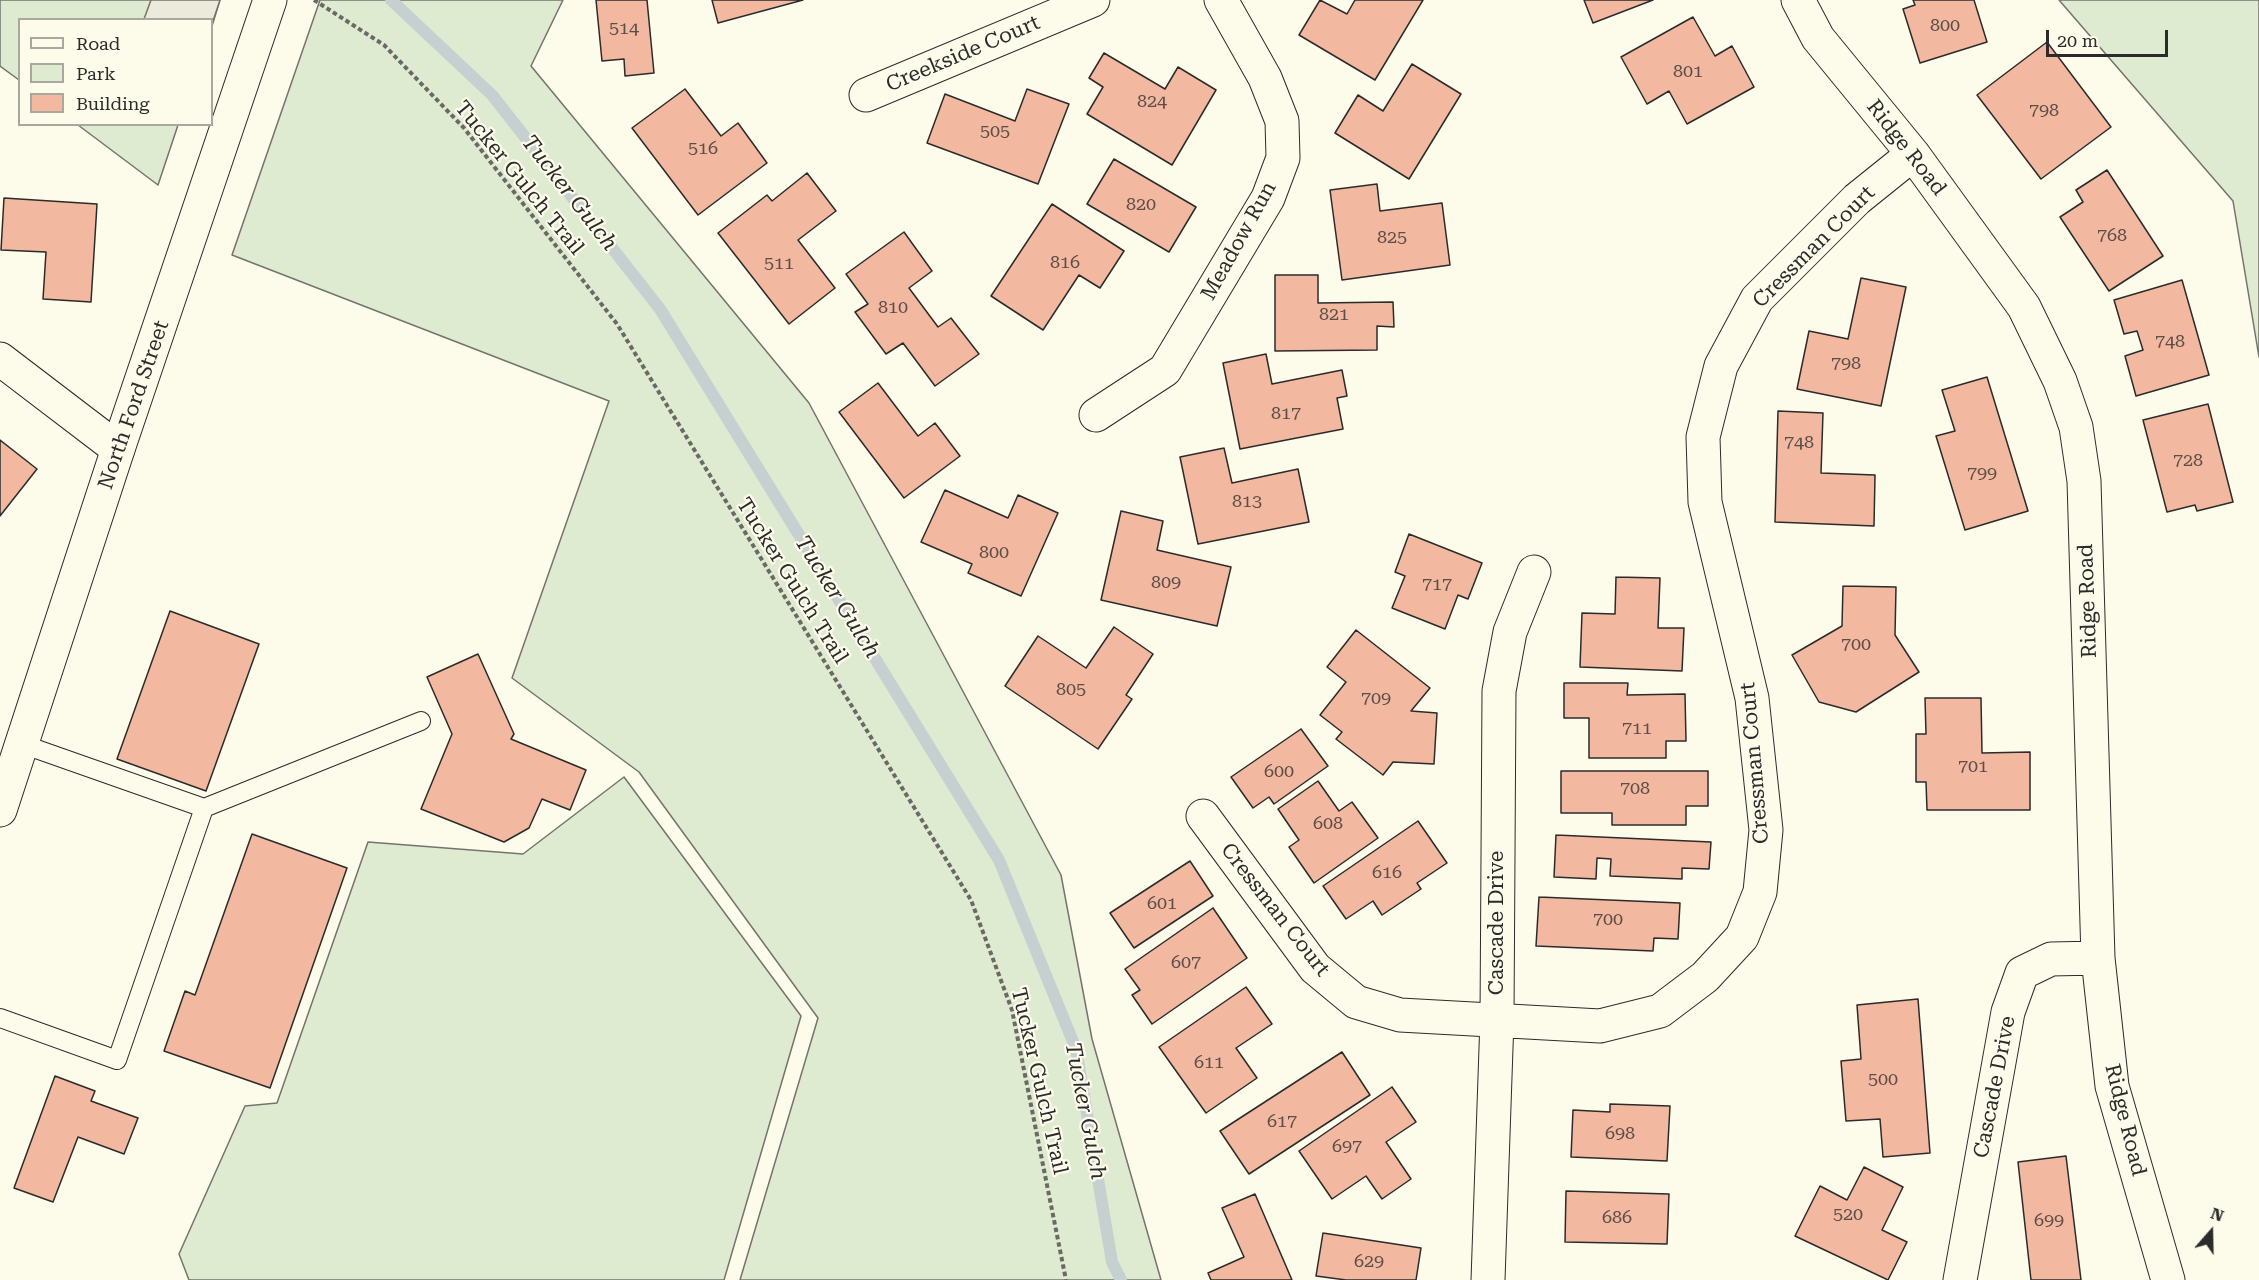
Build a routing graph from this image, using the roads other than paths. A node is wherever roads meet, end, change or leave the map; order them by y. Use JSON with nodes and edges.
{"nodes":[{"id":1,"x":270,"y":0,"type":"edge"},
{"id":2,"x":1093,"y":0,"type":"edge"},
{"id":3,"x":1221,"y":0,"type":"edge"},
{"id":4,"x":1798,"y":0,"type":"edge"},
{"id":5,"x":866,"y":95,"type":"dead end"},
{"id":6,"x":1913,"y":154,"type":"junction"},
{"id":7,"x":0,"y":359,"type":"edge"},
{"id":8,"x":1096,"y":415,"type":"dead end"},
{"id":9,"x":118,"y":449,"type":"junction"},
{"id":10,"x":1534,"y":572,"type":"dead end"},
{"id":11,"x":421,"y":721,"type":"dead end"},
{"id":12,"x":22,"y":744,"type":"junction"},
{"id":13,"x":204,"y":808,"type":"junction"},
{"id":14,"x":0,"y":810,"type":"edge"},
{"id":15,"x":1203,"y":816,"type":"dead end"},
{"id":16,"x":2098,"y":958,"type":"junction"},
{"id":17,"x":0,"y":1018,"type":"edge"},
{"id":18,"x":1497,"y":1020,"type":"junction"},
{"id":19,"x":1488,"y":1280,"type":"edge"},
{"id":20,"x":1960,"y":1280,"type":"edge"},
{"id":21,"x":2168,"y":1280,"type":"edge"}],
"edges":[{"from":1,"to":9,"type":"street","name":"North Ford Street"},
{"from":2,"to":5,"type":"street","name":"Creekside Court"},
{"from":3,"to":8,"type":"street","name":"Meadow Run"},
{"from":4,"to":6,"type":"street","name":"Ridge Road"},
{"from":6,"to":16,"type":"street","name":"Ridge Road"},
{"from":6,"to":18,"type":"street","name":"Cressman Court"},
{"from":7,"to":9,"type":"street"},
{"from":9,"to":12,"type":"street","name":"North Ford Street"},
{"from":10,"to":18,"type":"street","name":"Cascade Drive"},
{"from":11,"to":13,"type":"lane"},
{"from":12,"to":13,"type":"lane"},
{"from":12,"to":14,"type":"street","name":"North Ford Street"},
{"from":13,"to":17,"type":"lane"},
{"from":15,"to":18,"type":"street","name":"Cressman Court"},
{"from":16,"to":20,"type":"street","name":"Cascade Drive"},
{"from":16,"to":21,"type":"street","name":"Ridge Road"},
{"from":18,"to":19,"type":"street","name":"Cascade Drive"}]}
